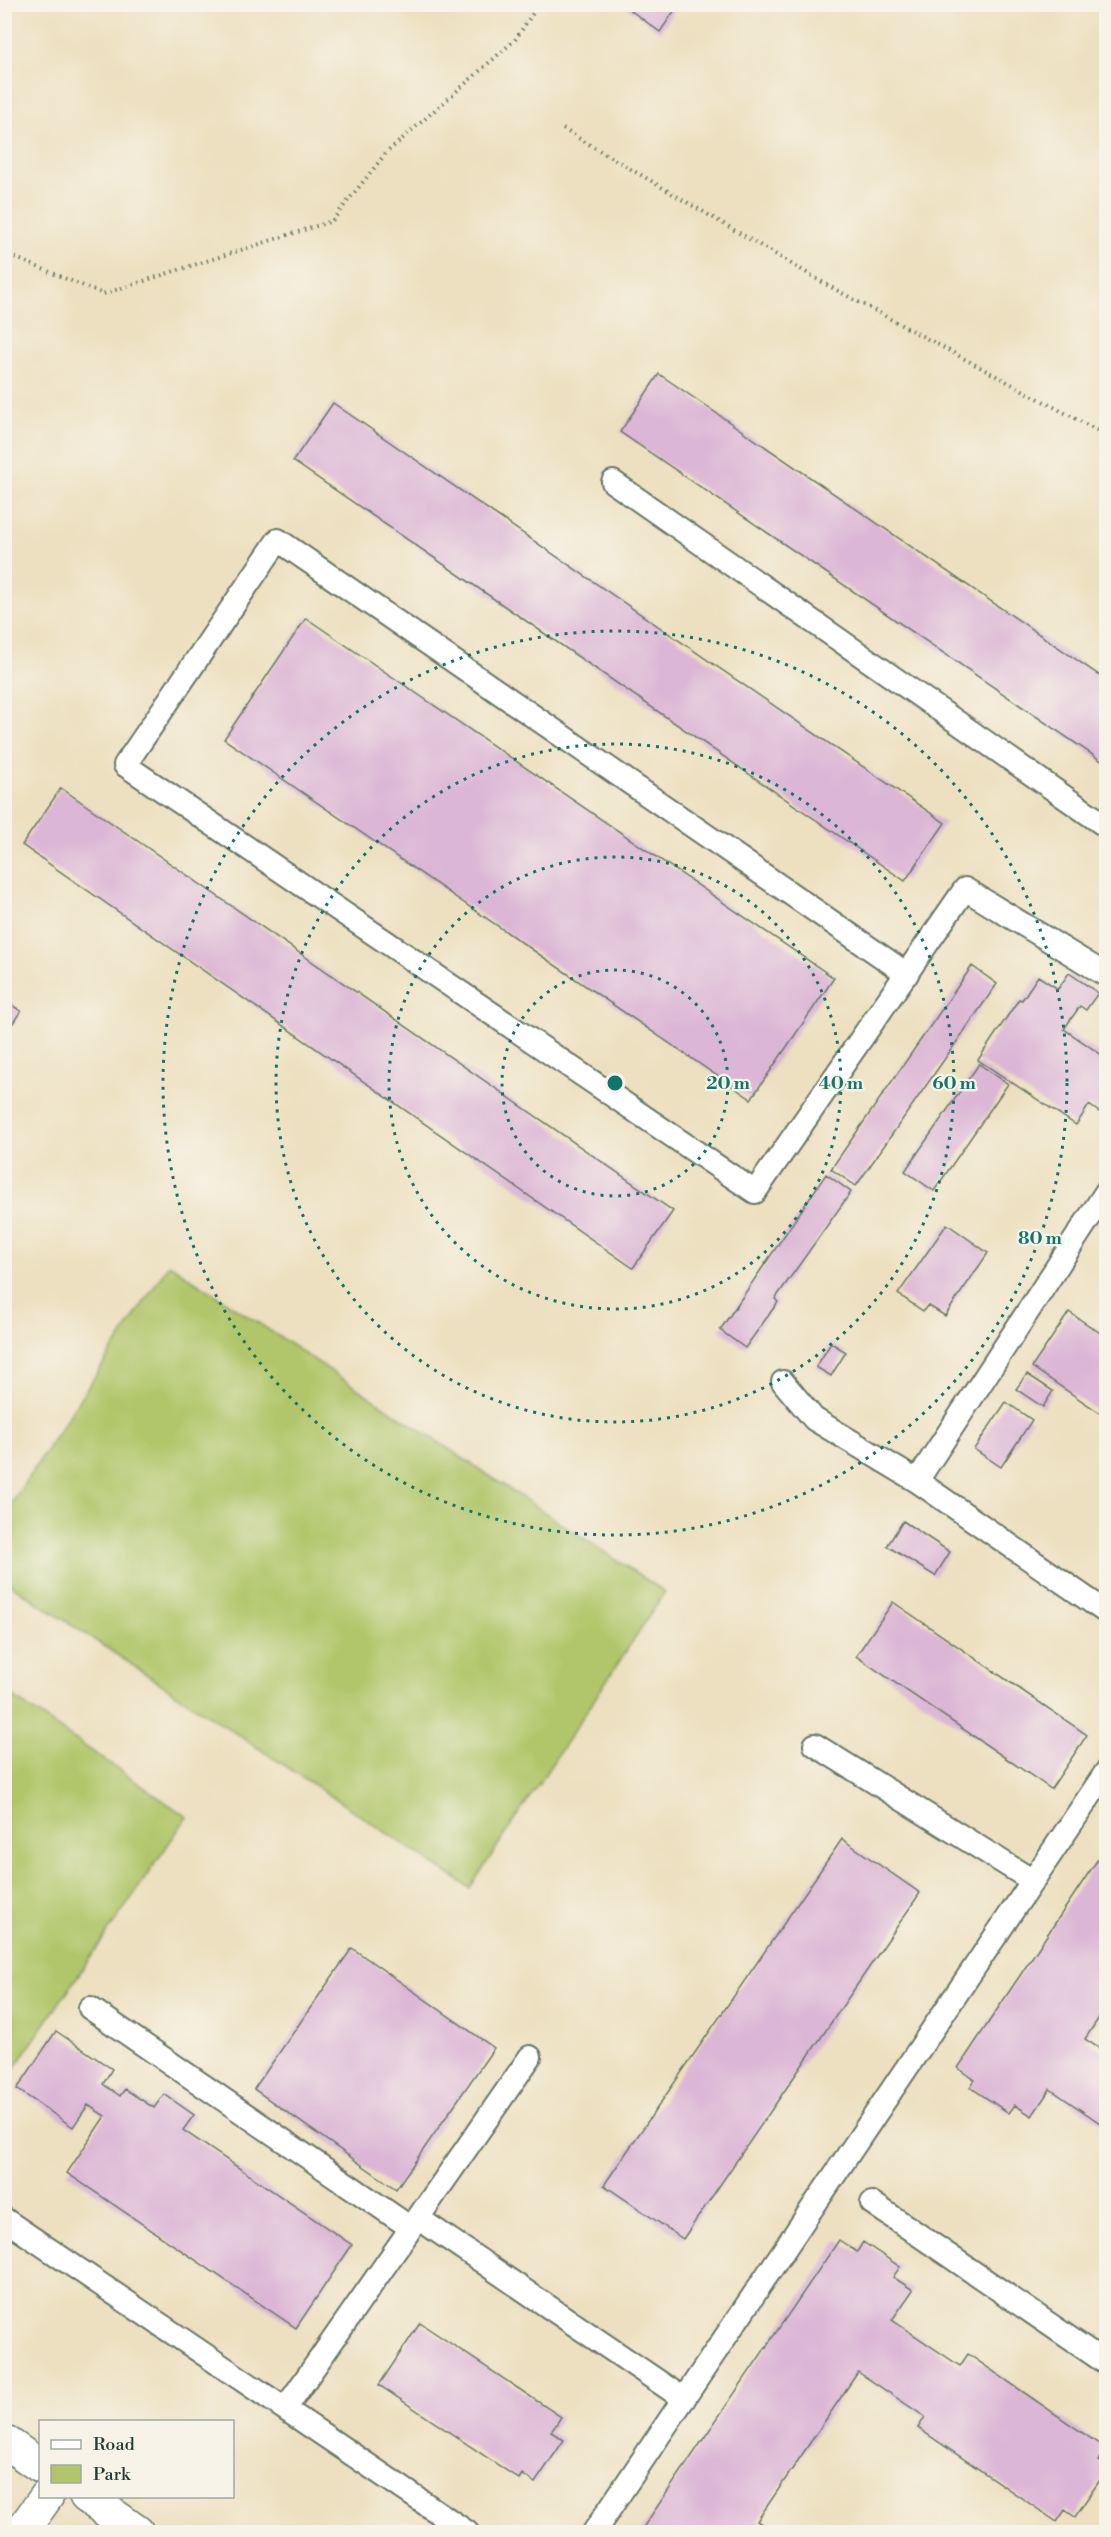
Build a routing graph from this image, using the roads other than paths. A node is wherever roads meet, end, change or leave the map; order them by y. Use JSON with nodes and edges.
{"nodes":[{"id":1,"x":613,"y":482,"type":"dead end"},
{"id":2,"x":1107,"y":826,"type":"edge"},
{"id":3,"x":907,"y":974,"type":"junction"},
{"id":4,"x":1107,"y":975,"type":"edge"},
{"id":5,"x":1107,"y":1192,"type":"edge"},
{"id":6,"x":783,"y":1382,"type":"dead end"},
{"id":7,"x":917,"y":1481,"type":"junction"},
{"id":8,"x":1107,"y":1612,"type":"edge"},
{"id":9,"x":815,"y":1745,"type":"dead end"},
{"id":10,"x":1107,"y":1772,"type":"edge"},
{"id":11,"x":1033,"y":1881,"type":"junction"},
{"id":12,"x":90,"y":2008,"type":"dead end"},
{"id":13,"x":530,"y":2057,"type":"dead end"},
{"id":14,"x":872,"y":2203,"type":"dead end"},
{"id":15,"x":4,"y":2219,"type":"edge"},
{"id":16,"x":414,"y":2223,"type":"junction"},
{"id":17,"x":1107,"y":2362,"type":"edge"},
{"id":18,"x":684,"y":2399,"type":"junction"},
{"id":19,"x":285,"y":2409,"type":"junction"},
{"id":20,"x":4,"y":2441,"type":"edge"},
{"id":21,"x":39,"y":2465,"type":"edge"},
{"id":22,"x":45,"y":2498,"type":"edge"},
{"id":23,"x":89,"y":2498,"type":"edge"},
{"id":24,"x":21,"y":2532,"type":"edge"},
{"id":25,"x":138,"y":2532,"type":"edge"},
{"id":26,"x":467,"y":2532,"type":"edge"},
{"id":27,"x":594,"y":2532,"type":"edge"}],
"edges":[{"from":1,"to":2,"type":"lane"},
{"from":3,"to":3,"type":"lane"},
{"from":3,"to":4,"type":"lane"},
{"from":5,"to":7,"type":"lane"},
{"from":6,"to":7,"type":"lane"},
{"from":7,"to":8,"type":"lane"},
{"from":9,"to":11,"type":"lane"},
{"from":10,"to":11,"type":"lane"},
{"from":11,"to":18,"type":"lane"},
{"from":12,"to":16,"type":"lane"},
{"from":13,"to":16,"type":"lane"},
{"from":14,"to":17,"type":"lane"},
{"from":15,"to":19,"type":"lane"},
{"from":16,"to":18,"type":"lane"},
{"from":16,"to":19,"type":"lane"},
{"from":18,"to":27,"type":"lane"},
{"from":19,"to":26,"type":"lane"},
{"from":20,"to":21,"type":"main road"},
{"from":22,"to":24,"type":"main road"},
{"from":23,"to":25,"type":"main road"}]}
